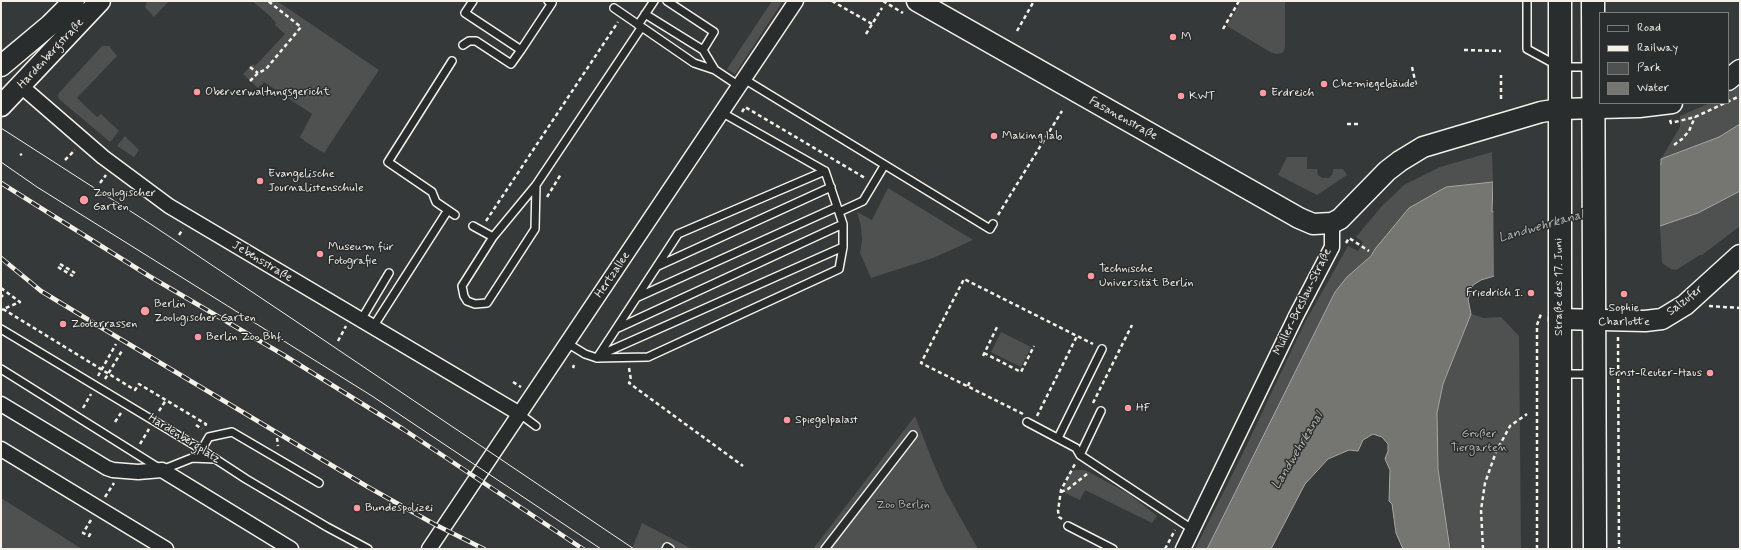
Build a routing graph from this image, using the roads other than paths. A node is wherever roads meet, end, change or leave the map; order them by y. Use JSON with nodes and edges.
{"nodes":[{"id":1,"x":74,"y":1,"type":"edge"},
{"id":2,"x":100,"y":1,"type":"edge"},
{"id":3,"x":473,"y":1,"type":"edge"},
{"id":4,"x":548,"y":1,"type":"edge"},
{"id":5,"x":654,"y":1,"type":"edge"},
{"id":6,"x":667,"y":1,"type":"edge"},
{"id":7,"x":796,"y":1,"type":"edge"},
{"id":8,"x":917,"y":1,"type":"edge"},
{"id":9,"x":1527,"y":1,"type":"edge"},
{"id":10,"x":1560,"y":1,"type":"edge"},
{"id":11,"x":1593,"y":1,"type":"edge"},
{"id":12,"x":614,"y":8,"type":"dead end"},
{"id":13,"x":645,"y":14,"type":"junction"},
{"id":14,"x":640,"y":26,"type":"junction"},
{"id":15,"x":463,"y":45,"type":"dead end"},
{"id":16,"x":520,"y":50,"type":"junction"},
{"id":17,"x":703,"y":50,"type":"junction"},
{"id":18,"x":452,"y":61,"type":"dead end"},
{"id":19,"x":1,"y":66,"type":"edge"},
{"id":20,"x":1560,"y":67,"type":"junction"},
{"id":21,"x":1594,"y":67,"type":"junction"},
{"id":22,"x":715,"y":70,"type":"junction"},
{"id":23,"x":1740,"y":70,"type":"edge"},
{"id":24,"x":1729,"y":79,"type":"edge"},
{"id":25,"x":741,"y":83,"type":"junction"},
{"id":26,"x":21,"y":86,"type":"junction"},
{"id":27,"x":1665,"y":104,"type":"edge"},
{"id":28,"x":1,"y":106,"type":"edge"},
{"id":29,"x":1560,"y":108,"type":"junction"},
{"id":30,"x":1594,"y":108,"type":"junction"},
{"id":31,"x":721,"y":112,"type":"junction"},
{"id":32,"x":884,"y":166,"type":"junction"},
{"id":33,"x":825,"y":171,"type":"junction"},
{"id":34,"x":536,"y":185,"type":"junction"},
{"id":35,"x":831,"y":187,"type":"junction"},
{"id":36,"x":838,"y":209,"type":"junction"},
{"id":37,"x":448,"y":210,"type":"junction"},
{"id":38,"x":455,"y":215,"type":"dead end"},
{"id":39,"x":1332,"y":223,"type":"junction"},
{"id":40,"x":843,"y":224,"type":"junction"},
{"id":41,"x":993,"y":224,"type":"road end"},
{"id":42,"x":473,"y":226,"type":"dead end"},
{"id":43,"x":493,"y":237,"type":"junction"},
{"id":44,"x":844,"y":248,"type":"junction"},
{"id":45,"x":1740,"y":255,"type":"edge"},
{"id":46,"x":658,"y":266,"type":"junction"},
{"id":47,"x":389,"y":273,"type":"dead end"},
{"id":48,"x":638,"y":297,"type":"junction"},
{"id":49,"x":1551,"y":314,"type":"junction"},
{"id":50,"x":361,"y":320,"type":"junction"},
{"id":51,"x":1594,"y":320,"type":"junction"},
{"id":52,"x":373,"y":327,"type":"junction"},
{"id":53,"x":618,"y":328,"type":"junction"},
{"id":54,"x":1,"y":329,"type":"edge"},
{"id":55,"x":567,"y":343,"type":"junction"},
{"id":56,"x":1102,"y":349,"type":"road end"},
{"id":57,"x":598,"y":357,"type":"junction"},
{"id":58,"x":1,"y":369,"type":"edge"},
{"id":59,"x":1560,"y":374,"type":"junction"},
{"id":60,"x":1595,"y":374,"type":"junction"},
{"id":61,"x":1,"y":404,"type":"edge"},
{"id":62,"x":1101,"y":411,"type":"road end"},
{"id":63,"x":520,"y":414,"type":"junction"},
{"id":64,"x":1030,"y":423,"type":"road end"},
{"id":65,"x":536,"y":426,"type":"dead end"},
{"id":66,"x":913,"y":435,"type":"dead end"},
{"id":67,"x":1058,"y":438,"type":"junction"},
{"id":68,"x":1,"y":449,"type":"edge"},
{"id":69,"x":202,"y":450,"type":"junction"},
{"id":70,"x":1080,"y":454,"type":"junction"},
{"id":71,"x":197,"y":458,"type":"junction"},
{"id":72,"x":216,"y":459,"type":"junction"},
{"id":73,"x":162,"y":470,"type":"junction"},
{"id":74,"x":319,"y":483,"type":"dead end"},
{"id":75,"x":1068,"y":526,"type":"road end"},
{"id":76,"x":1192,"y":529,"type":"junction"},
{"id":77,"x":166,"y":549,"type":"edge"},
{"id":78,"x":291,"y":549,"type":"edge"},
{"id":79,"x":368,"y":549,"type":"edge"},
{"id":80,"x":429,"y":549,"type":"edge"},
{"id":81,"x":666,"y":549,"type":"edge"},
{"id":82,"x":670,"y":549,"type":"edge"},
{"id":83,"x":825,"y":549,"type":"edge"},
{"id":84,"x":1112,"y":549,"type":"edge"},
{"id":85,"x":1182,"y":549,"type":"edge"},
{"id":86,"x":1560,"y":549,"type":"edge"},
{"id":87,"x":1595,"y":549,"type":"edge"}],
"edges":[{"from":1,"to":19,"type":"street","name":"Hardenbergstraße"},
{"from":2,"to":26,"type":"street","name":"Hardenbergstraße"},
{"from":3,"to":16,"type":"lane"},
{"from":4,"to":16,"type":"lane"},
{"from":5,"to":13,"type":"lane"},
{"from":6,"to":17,"type":"lane"},
{"from":7,"to":25,"type":"street","name":"Hertzallee"},
{"from":8,"to":39,"type":"street","name":"Fasanenstraße"},
{"from":9,"to":20,"type":"lane"},
{"from":10,"to":20,"type":"main road","name":"Straße des 17. Juni"},
{"from":11,"to":21,"type":"main road"},
{"from":12,"to":14,"type":"lane"},
{"from":13,"to":14,"type":"lane"},
{"from":13,"to":17,"type":"lane"},
{"from":14,"to":22,"type":"lane"},
{"from":14,"to":34,"type":"lane"},
{"from":15,"to":16,"type":"lane"},
{"from":17,"to":22,"type":"lane"},
{"from":18,"to":37,"type":"lane"},
{"from":20,"to":21,"type":"lane"},
{"from":20,"to":29,"type":"main road","name":"Straße des 17. Juni"},
{"from":21,"to":30,"type":"main road"},
{"from":22,"to":25,"type":"lane"},
{"from":23,"to":24,"type":"street"},
{"from":25,"to":31,"type":"street","name":"Hertzallee"},
{"from":25,"to":32,"type":"lane"},
{"from":26,"to":28,"type":"street","name":"Hardenbergstraße"},
{"from":26,"to":50,"type":"street","name":"Jebensstraße"},
{"from":27,"to":30,"type":"street"},
{"from":29,"to":30,"type":"street"},
{"from":29,"to":39,"type":"street"},
{"from":29,"to":49,"type":"main road","name":"Straße des 17. Juni"},
{"from":30,"to":51,"type":"main road"},
{"from":31,"to":33,"type":"lane"},
{"from":31,"to":55,"type":"street","name":"Hertzallee"},
{"from":32,"to":36,"type":"lane"},
{"from":32,"to":41,"type":"lane"},
{"from":33,"to":35,"type":"lane"},
{"from":33,"to":46,"type":"lane"},
{"from":34,"to":43,"type":"lane"},
{"from":34,"to":43,"type":"lane"},
{"from":35,"to":36,"type":"lane"},
{"from":35,"to":46,"type":"lane"},
{"from":36,"to":40,"type":"lane"},
{"from":36,"to":48,"type":"lane"},
{"from":37,"to":38,"type":"lane"},
{"from":37,"to":52,"type":"lane"},
{"from":39,"to":76,"type":"street","name":"Müller-Breslau-Straße"},
{"from":40,"to":44,"type":"lane"},
{"from":40,"to":53,"type":"lane"},
{"from":42,"to":43,"type":"lane"},
{"from":44,"to":57,"type":"lane"},
{"from":44,"to":57,"type":"lane"},
{"from":45,"to":51,"type":"street","name":"Salzufer"},
{"from":46,"to":48,"type":"lane"},
{"from":47,"to":50,"type":"lane"},
{"from":48,"to":53,"type":"lane"},
{"from":49,"to":51,"type":"street","name":"Salzufer"},
{"from":49,"to":59,"type":"main road","name":"Straße des 17. Juni"},
{"from":50,"to":52,"type":"street","name":"Jebensstraße"},
{"from":51,"to":60,"type":"main road"},
{"from":52,"to":63,"type":"street","name":"Jebensstraße"},
{"from":53,"to":57,"type":"lane"},
{"from":54,"to":69,"type":"lane","name":"Hardenbergplatz"},
{"from":55,"to":57,"type":"lane"},
{"from":55,"to":63,"type":"street","name":"Hertzallee"},
{"from":56,"to":67,"type":"lane"},
{"from":58,"to":73,"type":"lane"},
{"from":59,"to":60,"type":"lane"},
{"from":59,"to":86,"type":"main road","name":"Straße des 17. Juni"},
{"from":60,"to":87,"type":"main road"},
{"from":61,"to":73,"type":"street"},
{"from":62,"to":70,"type":"lane"},
{"from":63,"to":65,"type":"lane"},
{"from":63,"to":80,"type":"street","name":"Hertzallee"},
{"from":64,"to":67,"type":"lane"},
{"from":66,"to":83,"type":"lane"},
{"from":67,"to":70,"type":"lane"},
{"from":68,"to":77,"type":"street"},
{"from":69,"to":71,"type":"lane"},
{"from":69,"to":72,"type":"lane","name":"Hardenbergplatz"},
{"from":69,"to":74,"type":"lane"},
{"from":70,"to":76,"type":"lane"},
{"from":71,"to":72,"type":"lane"},
{"from":71,"to":73,"type":"lane"},
{"from":72,"to":79,"type":"lane","name":"Hardenbergplatz"},
{"from":73,"to":78,"type":"street"},
{"from":75,"to":84,"type":"lane"},
{"from":76,"to":85,"type":"street","name":"Müller-Breslau-Straße"},
{"from":81,"to":82,"type":"lane"}]}
